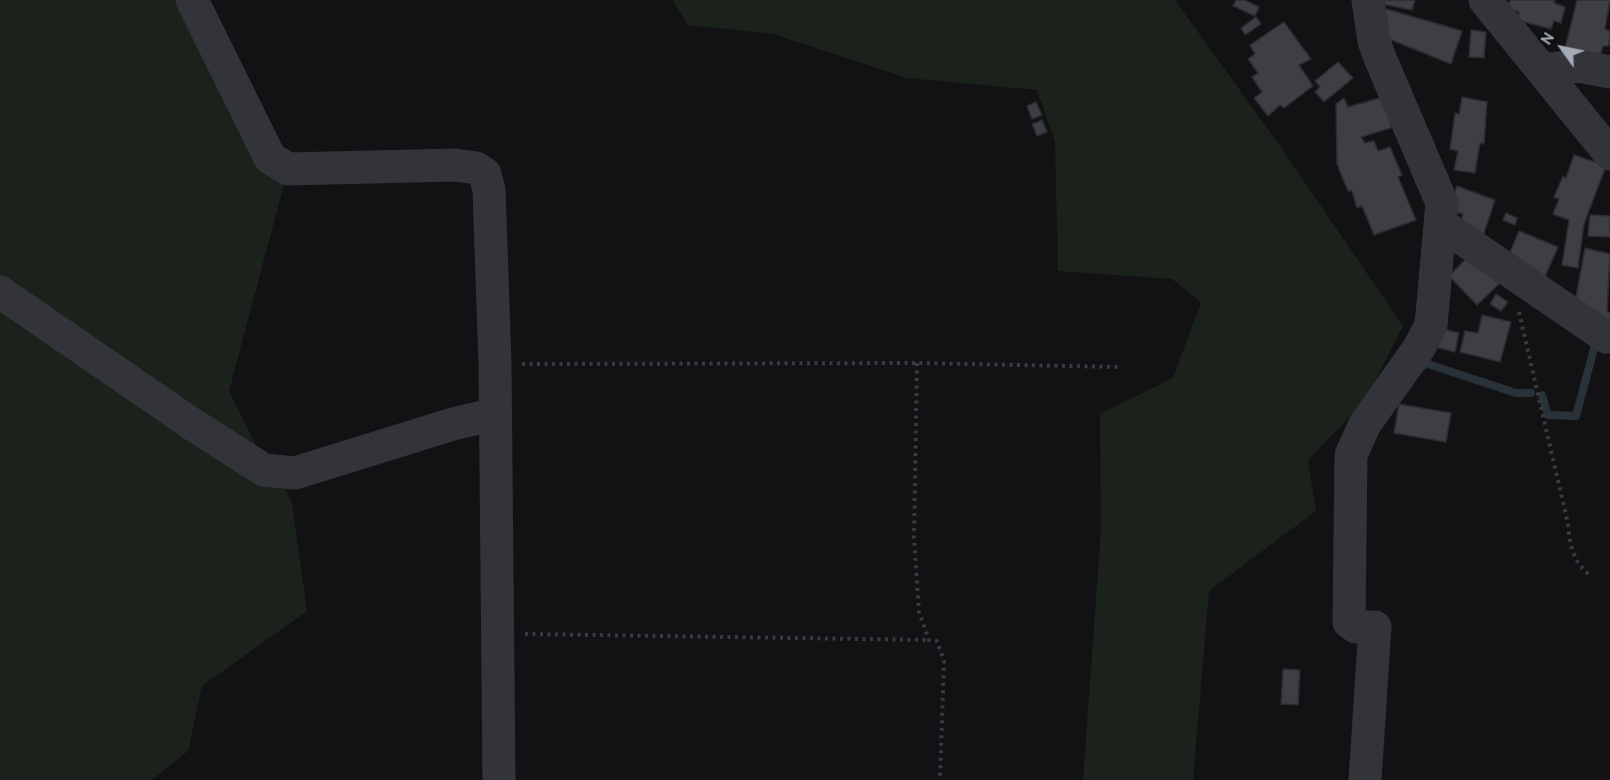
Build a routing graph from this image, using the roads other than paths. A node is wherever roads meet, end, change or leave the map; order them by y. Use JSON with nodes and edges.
{"nodes":[{"id":1,"x":192,"y":0,"type":"edge"},
{"id":2,"x":1368,"y":0,"type":"edge"},
{"id":3,"x":1485,"y":0,"type":"edge"},
{"id":4,"x":1542,"y":70,"type":"junction"},
{"id":5,"x":1610,"y":72,"type":"edge"},
{"id":6,"x":1610,"y":154,"type":"edge"},
{"id":7,"x":1440,"y":228,"type":"junction"},
{"id":8,"x":0,"y":292,"type":"edge"},
{"id":9,"x":1606,"y":337,"type":"dead end"},
{"id":10,"x":495,"y":414,"type":"junction"},
{"id":11,"x":499,"y":780,"type":"edge"},
{"id":12,"x":1365,"y":780,"type":"edge"}],
"edges":[{"from":1,"to":10,"type":"street"},
{"from":2,"to":7,"type":"street"},
{"from":3,"to":4,"type":"street"},
{"from":4,"to":5,"type":"street"},
{"from":4,"to":6,"type":"street"},
{"from":7,"to":9,"type":"street"},
{"from":7,"to":12,"type":"street"},
{"from":8,"to":10,"type":"street"},
{"from":10,"to":11,"type":"street"}]}
